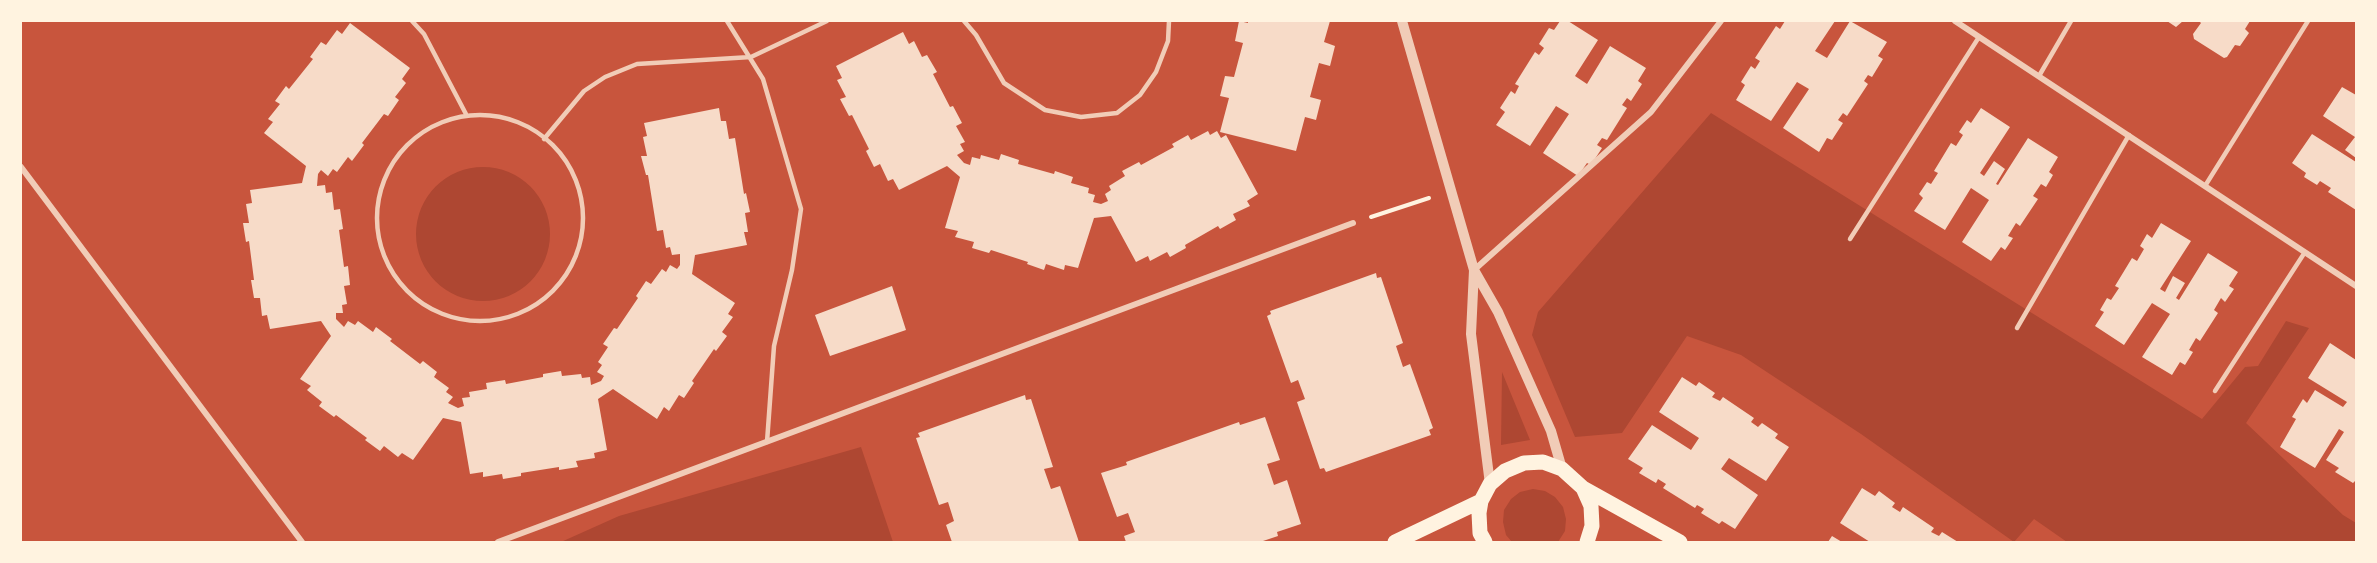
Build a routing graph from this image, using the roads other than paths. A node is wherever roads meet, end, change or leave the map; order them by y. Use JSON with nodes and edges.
{"nodes":[{"id":1,"x":412,"y":21,"type":"edge"},
{"id":2,"x":727,"y":21,"type":"edge"},
{"id":3,"x":827,"y":21,"type":"edge"},
{"id":4,"x":964,"y":21,"type":"edge"},
{"id":5,"x":1169,"y":21,"type":"edge"},
{"id":6,"x":1402,"y":21,"type":"edge"},
{"id":7,"x":1721,"y":21,"type":"edge"},
{"id":8,"x":1955,"y":21,"type":"edge"},
{"id":9,"x":2071,"y":21,"type":"edge"},
{"id":10,"x":2308,"y":21,"type":"edge"},
{"id":11,"x":1979,"y":37,"type":"junction"},
{"id":12,"x":751,"y":57,"type":"junction"},
{"id":13,"x":2039,"y":76,"type":"junction"},
{"id":14,"x":467,"y":116,"type":"junction"},
{"id":15,"x":2128,"y":135,"type":"junction"},
{"id":16,"x":544,"y":139,"type":"junction"},
{"id":17,"x":21,"y":167,"type":"edge"},
{"id":18,"x":2205,"y":186,"type":"junction"},
{"id":19,"x":1353,"y":223,"type":"road end"},
{"id":20,"x":1850,"y":239,"type":"dead end"},
{"id":21,"x":2305,"y":252,"type":"junction"},
{"id":22,"x":1474,"y":270,"type":"junction"},
{"id":23,"x":2356,"y":286,"type":"edge"},
{"id":24,"x":2017,"y":328,"type":"dead end"},
{"id":25,"x":2215,"y":391,"type":"dead end"},
{"id":26,"x":767,"y":442,"type":"junction"},
{"id":27,"x":1562,"y":468,"type":"junction"},
{"id":28,"x":1491,"y":484,"type":"junction"},
{"id":29,"x":1583,"y":488,"type":"junction"},
{"id":30,"x":1481,"y":501,"type":"junction"},
{"id":31,"x":302,"y":542,"type":"edge"},
{"id":32,"x":498,"y":542,"type":"edge"},
{"id":33,"x":1395,"y":542,"type":"edge"},
{"id":34,"x":1485,"y":542,"type":"edge"},
{"id":35,"x":1587,"y":542,"type":"edge"},
{"id":36,"x":1680,"y":542,"type":"edge"}],
"edges":[{"from":1,"to":14,"type":"lane"},
{"from":2,"to":12,"type":"lane"},
{"from":3,"to":12,"type":"lane"},
{"from":4,"to":5,"type":"lane"},
{"from":6,"to":22,"type":"street"},
{"from":7,"to":22,"type":"street"},
{"from":8,"to":11,"type":"street"},
{"from":9,"to":13,"type":"lane"},
{"from":10,"to":18,"type":"lane"},
{"from":11,"to":13,"type":"street"},
{"from":11,"to":20,"type":"lane"},
{"from":12,"to":16,"type":"lane"},
{"from":12,"to":26,"type":"lane"},
{"from":13,"to":15,"type":"street"},
{"from":14,"to":16,"type":"lane"},
{"from":14,"to":16,"type":"lane"},
{"from":15,"to":18,"type":"street"},
{"from":15,"to":24,"type":"lane"},
{"from":17,"to":31,"type":"street"},
{"from":18,"to":21,"type":"street"},
{"from":19,"to":26,"type":"street"},
{"from":21,"to":23,"type":"street"},
{"from":21,"to":25,"type":"lane"},
{"from":22,"to":27,"type":"street"},
{"from":22,"to":28,"type":"street"},
{"from":26,"to":32,"type":"street"},
{"from":27,"to":28,"type":"main road"},
{"from":27,"to":29,"type":"main road"},
{"from":28,"to":30,"type":"main road"},
{"from":29,"to":35,"type":"main road"},
{"from":29,"to":36,"type":"main road"},
{"from":30,"to":33,"type":"main road"},
{"from":30,"to":34,"type":"main road"}]}
